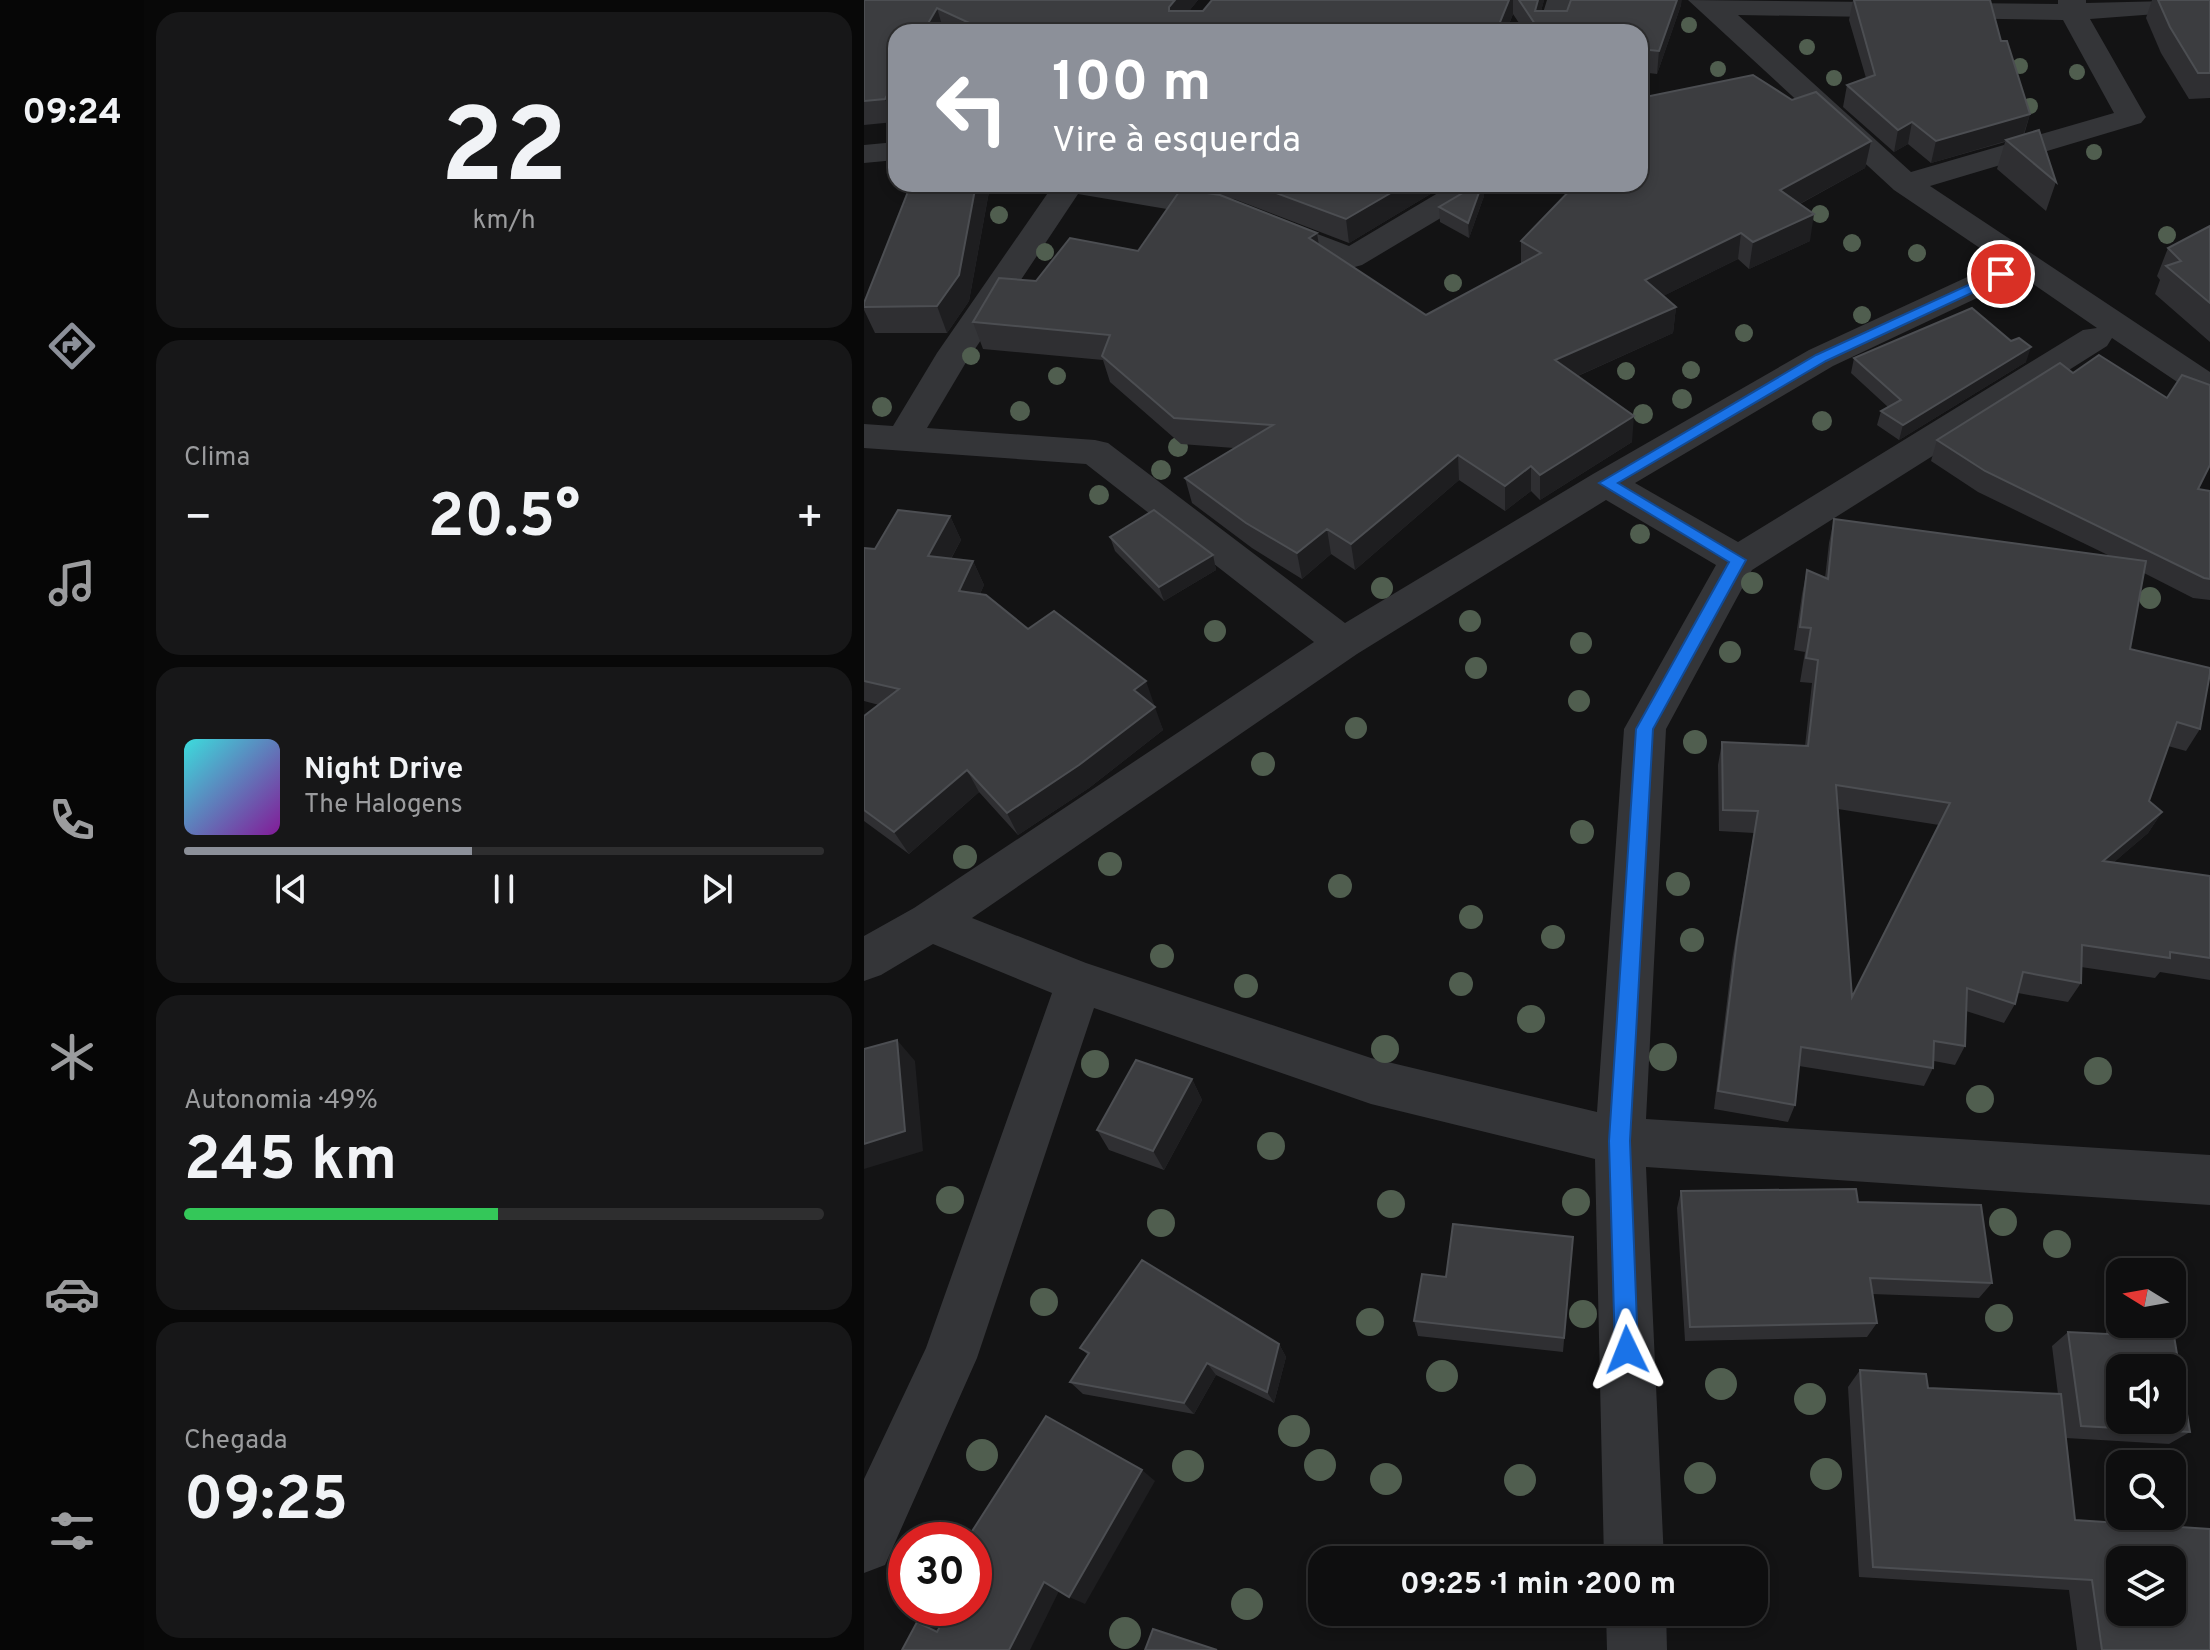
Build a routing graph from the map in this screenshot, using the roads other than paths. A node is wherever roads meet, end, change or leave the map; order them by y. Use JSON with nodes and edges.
{"nodes":[{"id":1,"x":1561,"y":0,"type":"edge"},
{"id":2,"x":2210,"y":2,"type":"edge"},
{"id":3,"x":1708,"y":3,"type":"edge"},
{"id":4,"x":2072,"y":6,"type":"edge"},
{"id":5,"x":1554,"y":24,"type":"edge"},
{"id":6,"x":888,"y":152,"type":"edge"},
{"id":7,"x":864,"y":154,"type":"edge"},
{"id":8,"x":1905,"y":183,"type":"junction"},
{"id":9,"x":1064,"y":192,"type":"edge"},
{"id":10,"x":1122,"y":192,"type":"edge"},
{"id":11,"x":1462,"y":192,"type":"edge"},
{"id":12,"x":2001,"y":274,"type":"dead end"},
{"id":13,"x":2095,"y":338,"type":"dead end"},
{"id":14,"x":2210,"y":388,"type":"edge"},
{"id":15,"x":864,"y":436,"type":"edge"},
{"id":16,"x":903,"y":439,"type":"junction"},
{"id":17,"x":1606,"y":483,"type":"junction"},
{"id":18,"x":1738,"y":560,"type":"junction"},
{"id":19,"x":1343,"y":643,"type":"junction"},
{"id":20,"x":930,"y":922,"type":"junction"},
{"id":21,"x":864,"y":960,"type":"edge"},
{"id":22,"x":1079,"y":982,"type":"junction"},
{"id":23,"x":1620,"y":1141,"type":"junction"},
{"id":24,"x":2210,"y":1180,"type":"edge"},
{"id":25,"x":864,"y":1544,"type":"edge"},
{"id":26,"x":1634,"y":1546,"type":"edge"},
{"id":27,"x":1636,"y":1626,"type":"edge"},
{"id":28,"x":1637,"y":1650,"type":"edge"}],
"edges":[{"from":1,"to":5,"type":"street"},
{"from":2,"to":4,"type":"street"},
{"from":3,"to":4,"type":"street"},
{"from":3,"to":8,"type":"street"},
{"from":4,"to":8,"type":"street"},
{"from":6,"to":7,"type":"street"},
{"from":8,"to":14,"type":"street"},
{"from":9,"to":16,"type":"street"},
{"from":10,"to":11,"type":"street"},
{"from":12,"to":17,"type":"street"},
{"from":13,"to":18,"type":"street"},
{"from":15,"to":16,"type":"street"},
{"from":16,"to":19,"type":"street"},
{"from":17,"to":18,"type":"street"},
{"from":17,"to":19,"type":"street"},
{"from":18,"to":23,"type":"street"},
{"from":19,"to":20,"type":"street"},
{"from":20,"to":21,"type":"street"},
{"from":20,"to":22,"type":"street"},
{"from":22,"to":23,"type":"street"},
{"from":22,"to":25,"type":"street"},
{"from":23,"to":24,"type":"street"},
{"from":23,"to":26,"type":"street"},
{"from":27,"to":28,"type":"street"}]}
